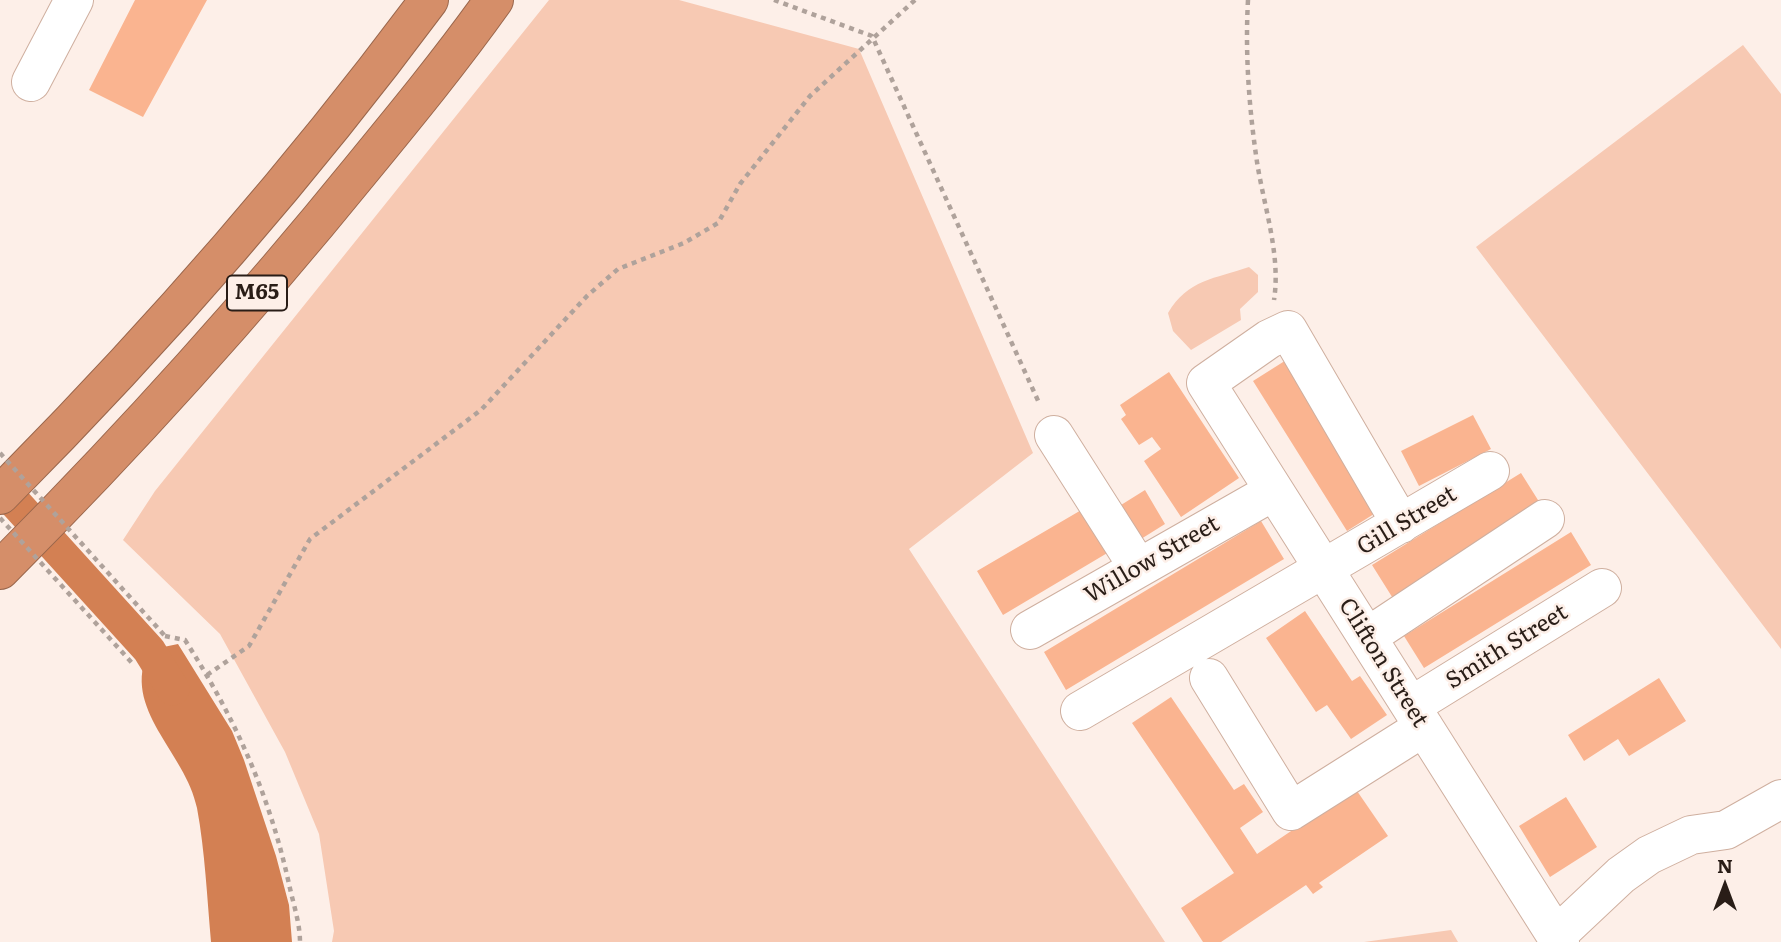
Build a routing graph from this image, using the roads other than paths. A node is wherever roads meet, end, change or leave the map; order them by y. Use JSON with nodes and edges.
{"nodes":[{"id":1,"x":74,"y":0,"type":"edge"},
{"id":2,"x":429,"y":0,"type":"edge"},
{"id":3,"x":495,"y":0,"type":"edge"},
{"id":4,"x":31,"y":82,"type":"dead end"},
{"id":5,"x":1054,"y":435,"type":"road end"},
{"id":6,"x":1490,"y":471,"type":"dead end"},
{"id":7,"x":1274,"y":491,"type":"junction"},
{"id":8,"x":0,"y":495,"type":"edge"},
{"id":9,"x":1545,"y":519,"type":"dead end"},
{"id":10,"x":1401,"y":524,"type":"junction"},
{"id":11,"x":1138,"y":567,"type":"junction"},
{"id":12,"x":0,"y":570,"type":"edge"},
{"id":13,"x":1325,"y":570,"type":"junction"},
{"id":14,"x":1602,"y":588,"type":"dead end"},
{"id":15,"x":1030,"y":630,"type":"dead end"},
{"id":16,"x":1367,"y":637,"type":"junction"},
{"id":17,"x":1209,"y":678,"type":"dead end"},
{"id":18,"x":1080,"y":711,"type":"dead end"},
{"id":19,"x":1417,"y":717,"type":"junction"},
{"id":20,"x":1781,"y":799,"type":"edge"},
{"id":21,"x":1558,"y":939,"type":"edge"}],
"edges":[{"from":1,"to":4,"type":"street"},
{"from":2,"to":8,"type":"highway","number":"M65"},
{"from":3,"to":12,"type":"highway","number":"M65"},
{"from":5,"to":11,"type":"street"},
{"from":6,"to":10,"type":"street","name":"Gill Street"},
{"from":7,"to":10,"type":"street","name":"Clifton Street"},
{"from":7,"to":11,"type":"street","name":"Willow Street"},
{"from":7,"to":13,"type":"street","name":"Clifton Street"},
{"from":9,"to":16,"type":"street"},
{"from":10,"to":13,"type":"street","name":"Gill Street"},
{"from":11,"to":15,"type":"street","name":"Willow Street"},
{"from":13,"to":16,"type":"street","name":"Clifton Street"},
{"from":13,"to":18,"type":"street","name":"Gill Street"},
{"from":14,"to":19,"type":"street","name":"Smith Street"},
{"from":16,"to":19,"type":"street","name":"Clifton Street"},
{"from":17,"to":19,"type":"street","name":"Smith Street"},
{"from":19,"to":21,"type":"street","name":"Clifton Street"},
{"from":20,"to":21,"type":"street"}]}
